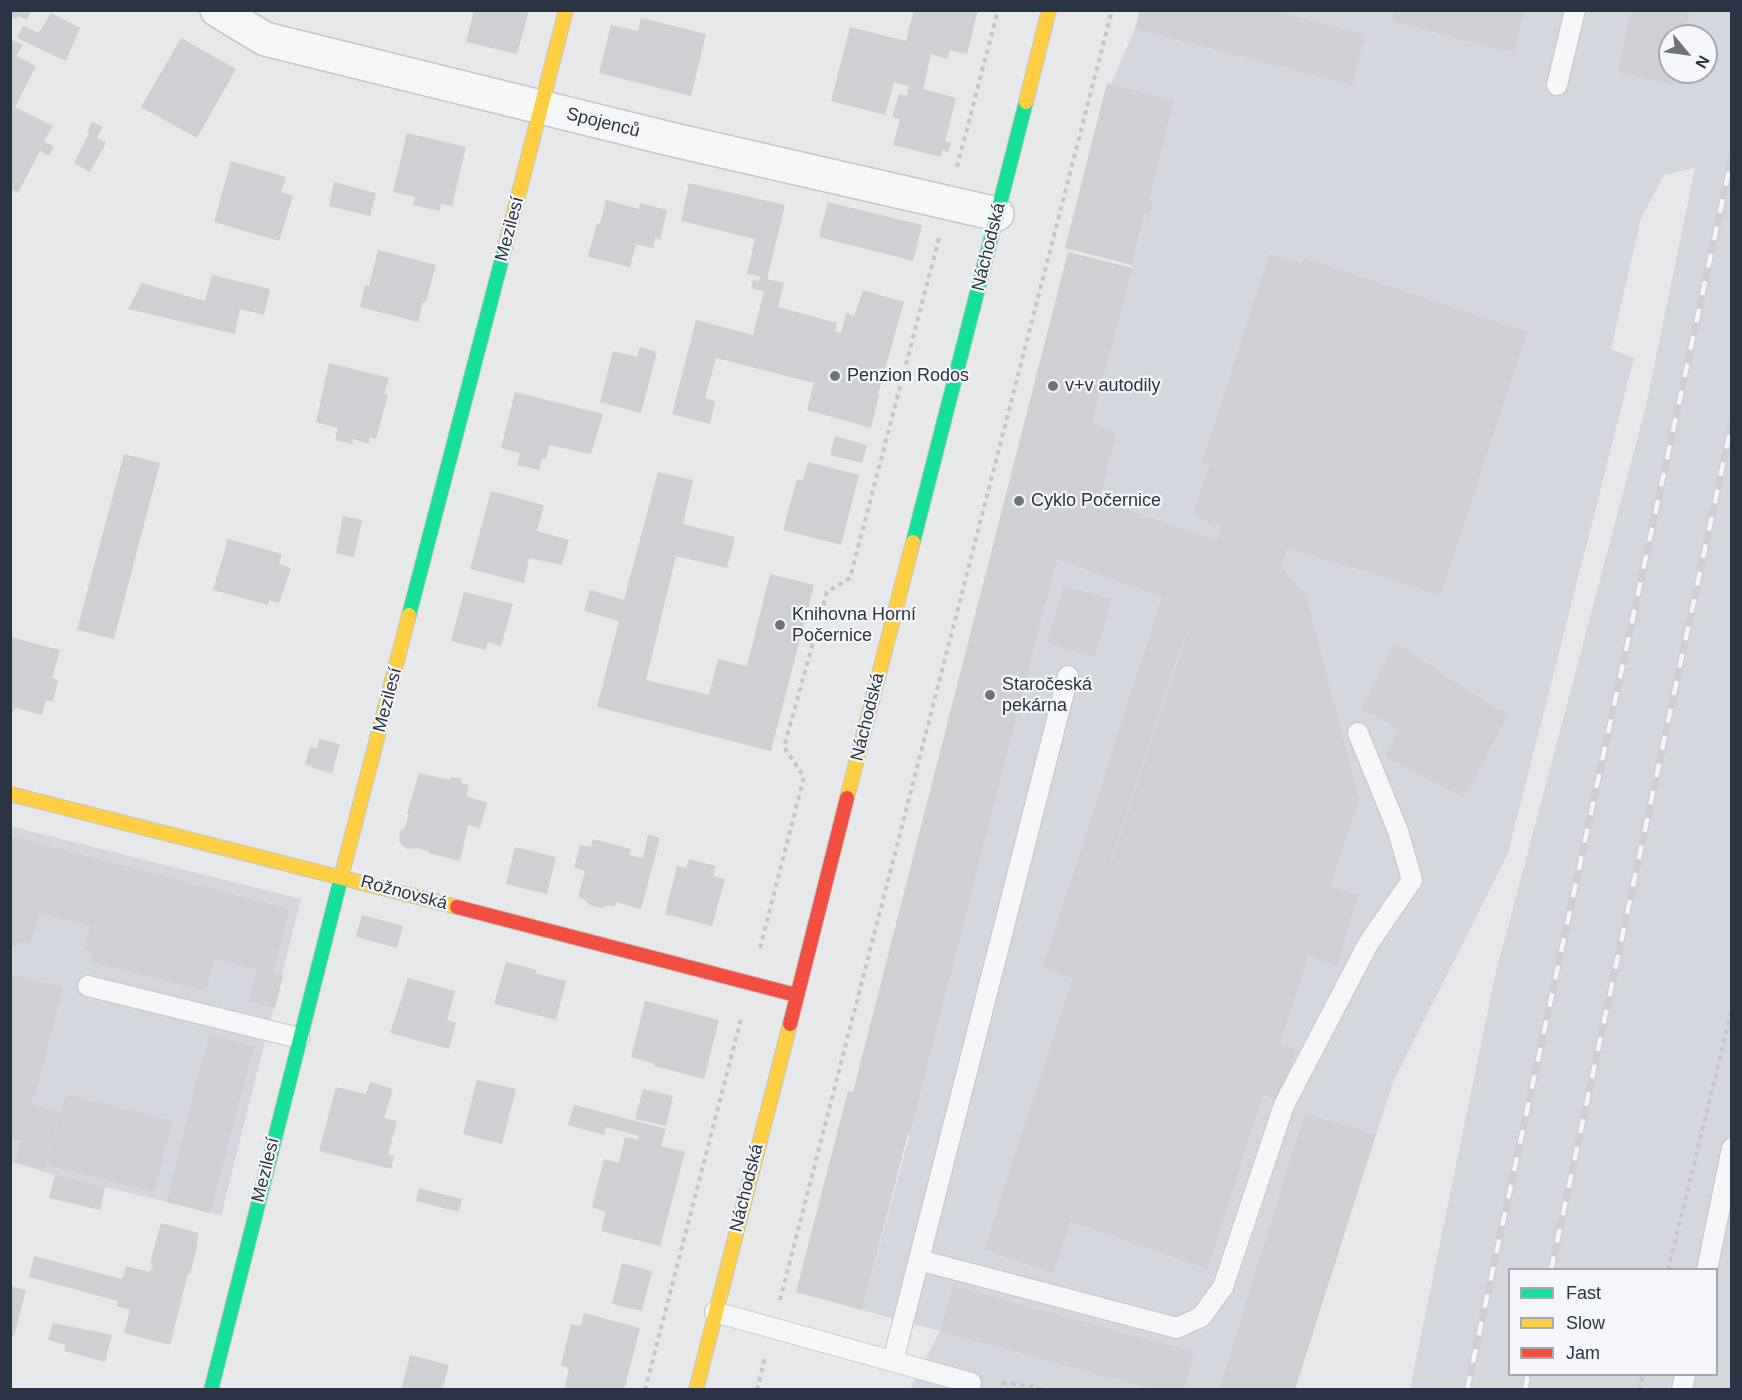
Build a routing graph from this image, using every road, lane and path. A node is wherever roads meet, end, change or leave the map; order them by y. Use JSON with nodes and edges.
{"nodes":[{"id":1,"x":217,"y":10,"type":"edge"},
{"id":2,"x":566,"y":10,"type":"edge"},
{"id":3,"x":998,"y":10,"type":"edge"},
{"id":4,"x":1049,"y":10,"type":"edge"},
{"id":5,"x":1112,"y":10,"type":"edge"},
{"id":6,"x":1575,"y":10,"type":"edge"},
{"id":7,"x":1557,"y":85,"type":"dead end"},
{"id":8,"x":542,"y":108,"type":"junction"},
{"id":9,"x":948,"y":203,"type":"junction"},
{"id":10,"x":997,"y":214,"type":"junction"},
{"id":11,"x":1068,"y":676,"type":"dead end"},
{"id":12,"x":1358,"y":733,"type":"dead end"},
{"id":13,"x":10,"y":794,"type":"edge"},
{"id":14,"x":342,"y":877,"type":"junction"},
{"id":15,"x":750,"y":984,"type":"junction"},
{"id":16,"x":88,"y":986,"type":"dead end"},
{"id":17,"x":796,"y":995,"type":"junction"},
{"id":18,"x":1731,"y":1009,"type":"edge"},
{"id":19,"x":299,"y":1038,"type":"junction"},
{"id":20,"x":1731,"y":1148,"type":"edge"},
{"id":21,"x":919,"y":1260,"type":"junction"},
{"id":22,"x":1668,"y":1268,"type":"edge"},
{"id":23,"x":1707,"y":1268,"type":"edge"},
{"id":24,"x":715,"y":1312,"type":"junction"},
{"id":25,"x":772,"y":1328,"type":"junction"},
{"id":26,"x":893,"y":1361,"type":"junction"},
{"id":27,"x":970,"y":1386,"type":"edge"},
{"id":28,"x":211,"y":1389,"type":"edge"},
{"id":29,"x":645,"y":1389,"type":"edge"},
{"id":30,"x":696,"y":1389,"type":"edge"},
{"id":31,"x":757,"y":1389,"type":"edge"},
{"id":32,"x":1045,"y":1389,"type":"edge"}],
"edges":[{"from":1,"to":8,"type":"street","name":"Spojenců"},
{"from":2,"to":8,"type":"street","name":"Mezilesí"},
{"from":3,"to":9,"type":"path"},
{"from":4,"to":10,"type":"street","name":"Náchodská"},
{"from":5,"to":25,"type":"path"},
{"from":6,"to":7,"type":"lane"},
{"from":8,"to":9,"type":"street","name":"Spojenců"},
{"from":8,"to":14,"type":"street","name":"Mezilesí"},
{"from":9,"to":10,"type":"street","name":"Spojenců"},
{"from":9,"to":15,"type":"path"},
{"from":10,"to":17,"type":"street","name":"Náchodská"},
{"from":11,"to":21,"type":"lane"},
{"from":12,"to":21,"type":"lane"},
{"from":13,"to":14,"type":"street","name":"Rožnovská"},
{"from":14,"to":15,"type":"street","name":"Rožnovská"},
{"from":14,"to":19,"type":"street","name":"Mezilesí"},
{"from":15,"to":17,"type":"street","name":"Rožnovská"},
{"from":15,"to":29,"type":"path"},
{"from":16,"to":19,"type":"lane"},
{"from":17,"to":24,"type":"street","name":"Náchodská"},
{"from":18,"to":22,"type":"path"},
{"from":19,"to":28,"type":"street","name":"Mezilesí"},
{"from":20,"to":23,"type":"lane"},
{"from":21,"to":26,"type":"lane"},
{"from":24,"to":25,"type":"lane"},
{"from":24,"to":30,"type":"street","name":"Náchodská"},
{"from":25,"to":26,"type":"lane"},
{"from":25,"to":31,"type":"path"},
{"from":26,"to":27,"type":"lane"},
{"from":27,"to":32,"type":"path"}]}
